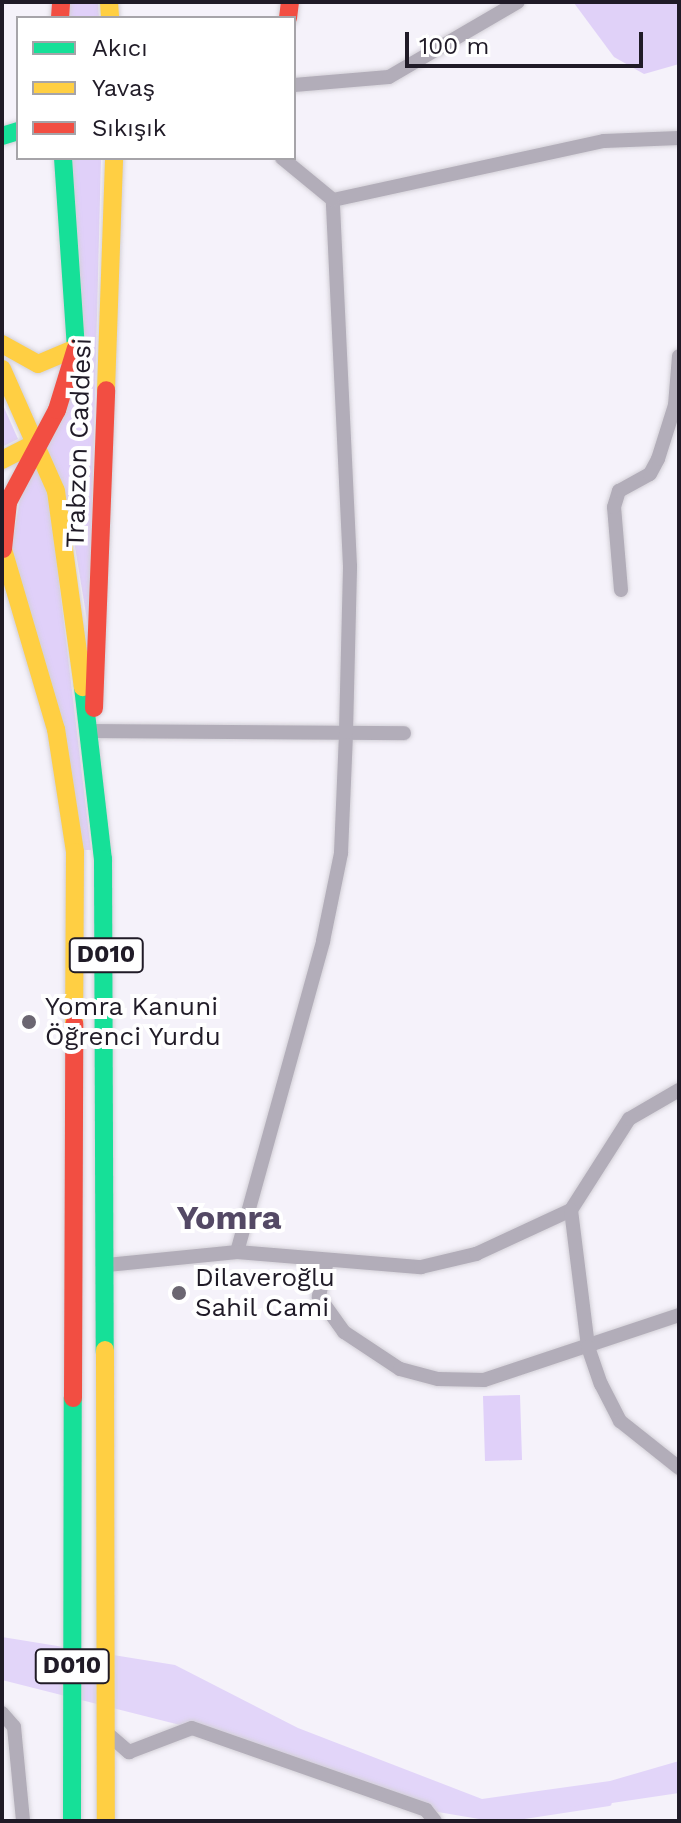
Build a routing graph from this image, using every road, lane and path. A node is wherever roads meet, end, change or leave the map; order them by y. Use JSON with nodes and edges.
{"nodes":[{"id":1,"x":518,"y":2,"type":"edge"},
{"id":2,"x":296,"y":85,"type":"edge"},
{"id":3,"x":679,"y":138,"type":"edge"},
{"id":4,"x":63,"y":160,"type":"edge"},
{"id":5,"x":114,"y":160,"type":"edge"},
{"id":6,"x":284,"y":160,"type":"edge"},
{"id":7,"x":333,"y":200,"type":"junction"},
{"id":8,"x":2,"y":344,"type":"edge"},
{"id":9,"x":76,"y":348,"type":"junction"},
{"id":10,"x":679,"y":356,"type":"edge"},
{"id":11,"x":2,"y":369,"type":"edge"},
{"id":12,"x":36,"y":443,"type":"junction"},
{"id":13,"x":2,"y":460,"type":"edge"},
{"id":14,"x":2,"y":547,"type":"edge"},
{"id":15,"x":2,"y":578,"type":"edge"},
{"id":16,"x":621,"y":590,"type":"dead end"},
{"id":17,"x":27,"y":618,"type":"junction"},
{"id":18,"x":93,"y":731,"type":"junction"},
{"id":19,"x":346,"y":732,"type":"junction"},
{"id":20,"x":404,"y":733,"type":"dead end"},
{"id":21,"x":679,"y":1090,"type":"edge"},
{"id":22,"x":571,"y":1210,"type":"junction"},
{"id":23,"x":237,"y":1252,"type":"junction"},
{"id":24,"x":327,"y":1261,"type":"junction"},
{"id":25,"x":107,"y":1265,"type":"junction"},
{"id":26,"x":679,"y":1315,"type":"edge"},
{"id":27,"x":588,"y":1347,"type":"junction"},
{"id":28,"x":679,"y":1468,"type":"edge"},
{"id":29,"x":2,"y":1713,"type":"edge"},
{"id":30,"x":108,"y":1733,"type":"junction"},
{"id":31,"x":23,"y":1821,"type":"edge"},
{"id":32,"x":72,"y":1821,"type":"edge"},
{"id":33,"x":106,"y":1821,"type":"edge"},
{"id":34,"x":435,"y":1821,"type":"edge"}],
"edges":[{"from":1,"to":2,"type":"street"},
{"from":3,"to":7,"type":"street"},
{"from":4,"to":9,"type":"main road","name":"Trabzon Caddesi"},
{"from":5,"to":18,"type":"main road","name":"Trabzon Caddesi"},
{"from":6,"to":7,"type":"street"},
{"from":7,"to":19,"type":"street"},
{"from":8,"to":9,"type":"main road"},
{"from":9,"to":12,"type":"main road","name":"Trabzon Caddesi"},
{"from":10,"to":16,"type":"street"},
{"from":11,"to":12,"type":"main road","number":"D010"},
{"from":12,"to":13,"type":"main road"},
{"from":12,"to":14,"type":"main road","name":"Trabzon Caddesi"},
{"from":12,"to":18,"type":"main road","number":"D010"},
{"from":14,"to":17,"type":"main road","number":"D010"},
{"from":15,"to":17,"type":"main road"},
{"from":17,"to":32,"type":"main road","number":"D010"},
{"from":18,"to":19,"type":"street"},
{"from":18,"to":25,"type":"main road","number":"D010"},
{"from":19,"to":20,"type":"street"},
{"from":19,"to":23,"type":"street"},
{"from":21,"to":22,"type":"street"},
{"from":22,"to":24,"type":"street"},
{"from":22,"to":27,"type":"street"},
{"from":23,"to":24,"type":"street"},
{"from":23,"to":25,"type":"street"},
{"from":24,"to":27,"type":"street"},
{"from":25,"to":30,"type":"main road","number":"D010"},
{"from":26,"to":27,"type":"street"},
{"from":27,"to":28,"type":"street"},
{"from":29,"to":31,"type":"street"},
{"from":30,"to":33,"type":"main road","number":"D010"},
{"from":30,"to":34,"type":"street"}]}
